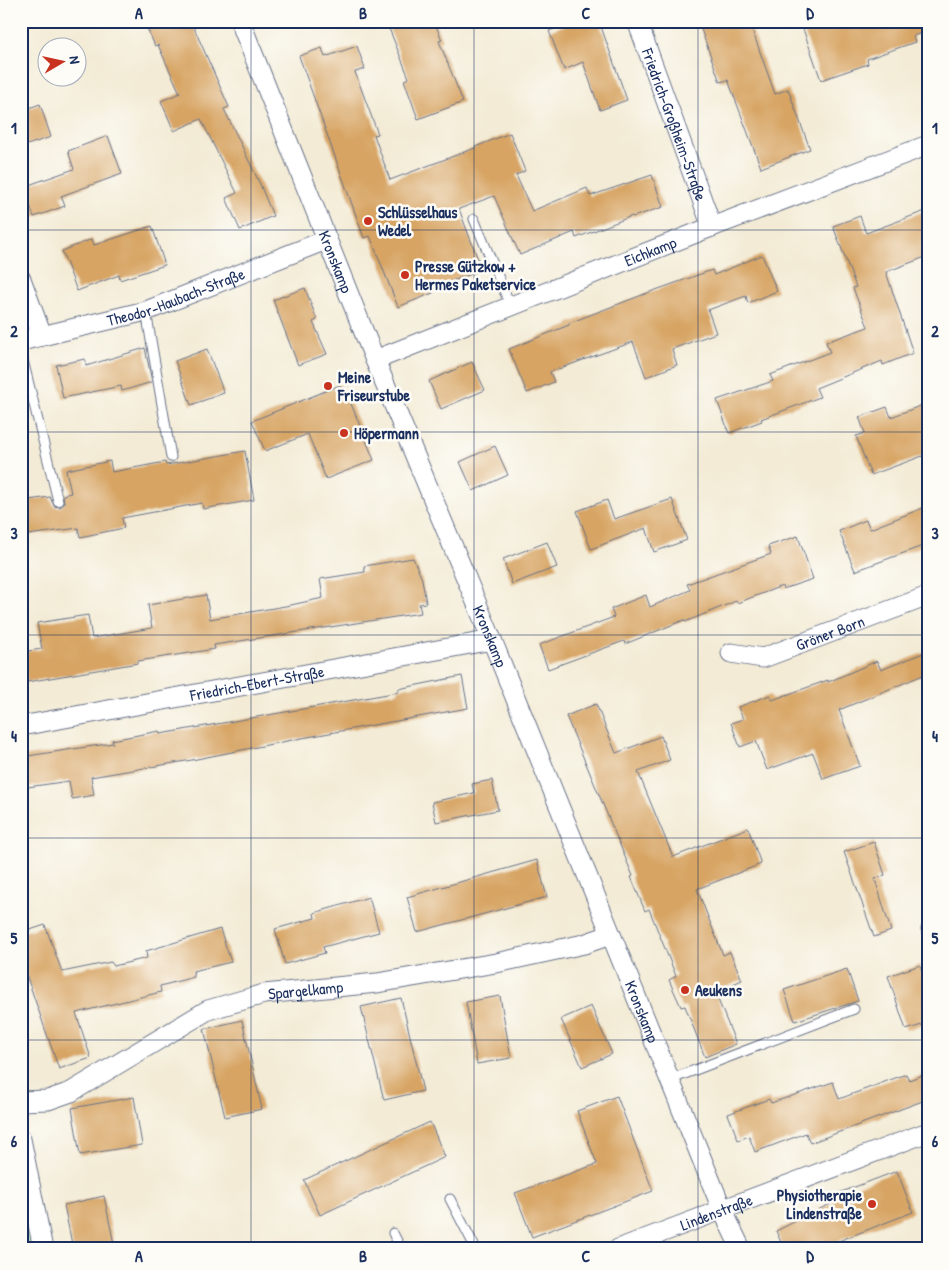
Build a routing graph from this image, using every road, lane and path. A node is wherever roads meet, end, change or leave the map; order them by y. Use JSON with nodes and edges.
{"nodes":[{"id":1,"x":240,"y":21,"type":"edge"},
{"id":2,"x":637,"y":21,"type":"edge"},
{"id":3,"x":928,"y":145,"type":"edge"},
{"id":4,"x":474,"y":219,"type":"dead end"},
{"id":5,"x":712,"y":227,"type":"junction"},
{"id":6,"x":326,"y":240,"type":"junction"},
{"id":7,"x":21,"y":279,"type":"edge"},
{"id":8,"x":510,"y":306,"type":"junction"},
{"id":9,"x":146,"y":311,"type":"junction"},
{"id":10,"x":42,"y":336,"type":"junction"},
{"id":11,"x":21,"y":341,"type":"edge"},
{"id":12,"x":21,"y":352,"type":"edge"},
{"id":13,"x":374,"y":360,"type":"junction"},
{"id":14,"x":170,"y":457,"type":"dead end"},
{"id":15,"x":58,"y":501,"type":"dead end"},
{"id":16,"x":928,"y":596,"type":"edge"},
{"id":17,"x":492,"y":640,"type":"junction"},
{"id":18,"x":731,"y":653,"type":"dead end"},
{"id":19,"x":21,"y":726,"type":"edge"},
{"id":20,"x":610,"y":934,"type":"junction"},
{"id":21,"x":854,"y":1009,"type":"dead end"},
{"id":22,"x":669,"y":1080,"type":"junction"},
{"id":23,"x":21,"y":1101,"type":"edge"},
{"id":24,"x":928,"y":1132,"type":"edge"},
{"id":25,"x":21,"y":1139,"type":"edge"},
{"id":26,"x":450,"y":1199,"type":"dead end"},
{"id":27,"x":722,"y":1209,"type":"junction"},
{"id":28,"x":393,"y":1233,"type":"dead end"},
{"id":29,"x":43,"y":1249,"type":"edge"},
{"id":30,"x":401,"y":1249,"type":"edge"},
{"id":31,"x":476,"y":1249,"type":"edge"},
{"id":32,"x":618,"y":1249,"type":"edge"},
{"id":33,"x":741,"y":1249,"type":"edge"}],
"edges":[{"from":1,"to":6,"type":"street","name":"Kronskamp"},
{"from":2,"to":5,"type":"street","name":"Friedrich-Großheim-Straße"},
{"from":3,"to":5,"type":"street","name":"Eichkamp"},
{"from":4,"to":8,"type":"lane"},
{"from":5,"to":8,"type":"street","name":"Eichkamp"},
{"from":6,"to":9,"type":"street","name":"Theodor-Haubach-Straße"},
{"from":6,"to":13,"type":"street","name":"Kronskamp"},
{"from":7,"to":10,"type":"street"},
{"from":8,"to":13,"type":"street","name":"Eichkamp"},
{"from":9,"to":10,"type":"street","name":"Theodor-Haubach-Straße"},
{"from":9,"to":14,"type":"lane"},
{"from":10,"to":11,"type":"street","name":"Theodor-Haubach-Straße"},
{"from":12,"to":15,"type":"lane"},
{"from":13,"to":17,"type":"street","name":"Kronskamp"},
{"from":16,"to":18,"type":"street","name":"Gröner Born"},
{"from":17,"to":19,"type":"street","name":"Friedrich-Ebert-Straße"},
{"from":17,"to":20,"type":"street","name":"Kronskamp"},
{"from":20,"to":22,"type":"street","name":"Kronskamp"},
{"from":20,"to":23,"type":"street","name":"Spargelkamp"},
{"from":21,"to":22,"type":"lane"},
{"from":22,"to":27,"type":"street","name":"Kronskamp"},
{"from":24,"to":27,"type":"street","name":"Lindenstraße"},
{"from":25,"to":29,"type":"street"},
{"from":26,"to":31,"type":"lane"},
{"from":27,"to":32,"type":"street","name":"Lindenstraße"},
{"from":27,"to":33,"type":"street","name":"Kronskamp"},
{"from":28,"to":30,"type":"lane"}]}
